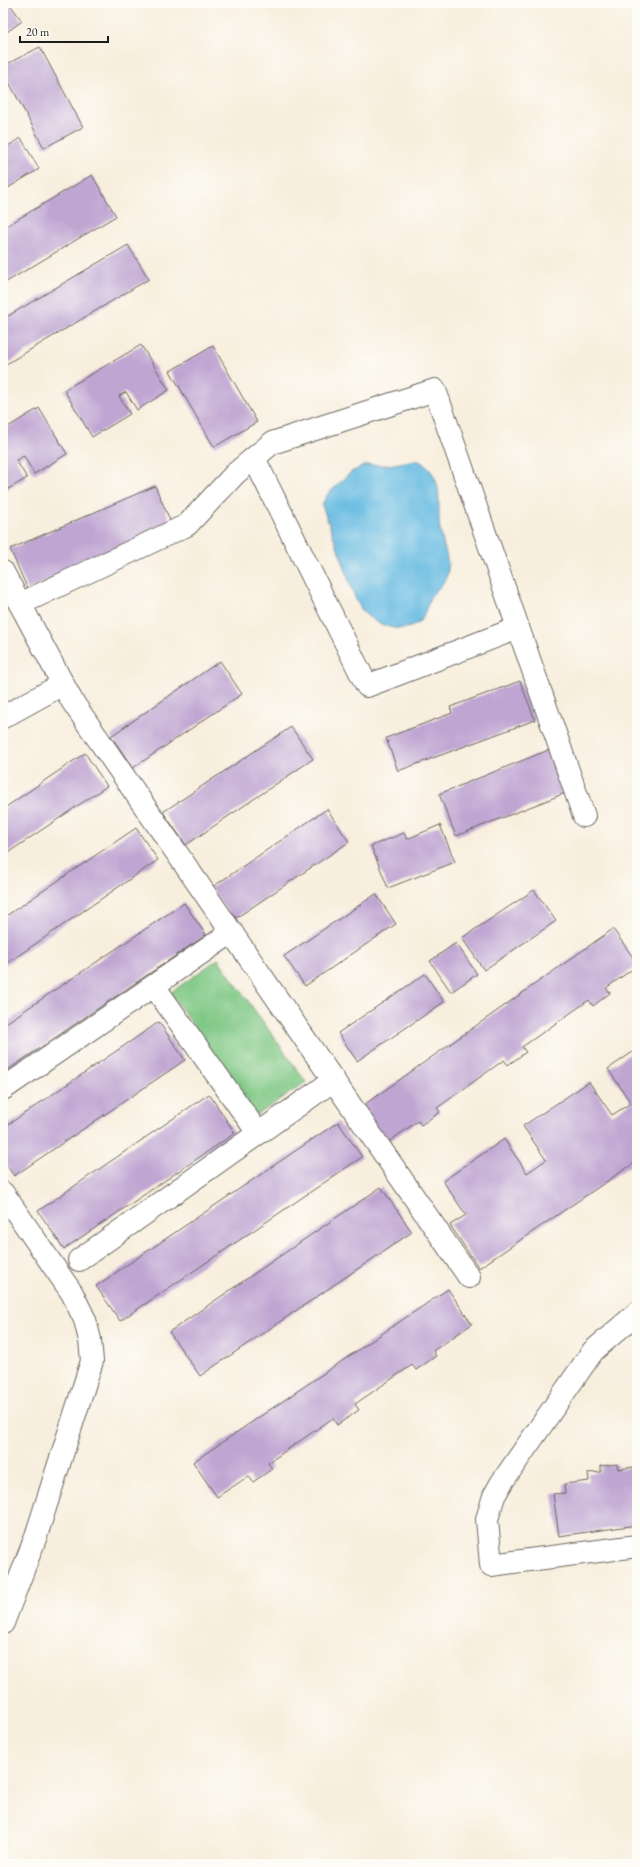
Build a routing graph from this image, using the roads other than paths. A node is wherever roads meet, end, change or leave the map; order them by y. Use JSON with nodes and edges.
{"nodes":[{"id":1,"x":254,"y":458,"type":"junction"},
{"id":2,"x":3,"y":572,"type":"edge"},
{"id":3,"x":20,"y":604,"type":"junction"},
{"id":4,"x":518,"y":628,"type":"junction"},
{"id":5,"x":68,"y":692,"type":"junction"},
{"id":6,"x":3,"y":717,"type":"edge"},
{"id":7,"x":584,"y":816,"type":"dead end"},
{"id":8,"x":232,"y":932,"type":"junction"},
{"id":9,"x":154,"y":986,"type":"junction"},
{"id":10,"x":334,"y":1080,"type":"junction"},
{"id":11,"x":3,"y":1089,"type":"edge"},
{"id":12,"x":258,"y":1133,"type":"junction"},
{"id":13,"x":3,"y":1193,"type":"edge"},
{"id":14,"x":80,"y":1260,"type":"dead end"},
{"id":15,"x":469,"y":1277,"type":"dead end"},
{"id":16,"x":637,"y":1313,"type":"edge"},
{"id":17,"x":637,"y":1546,"type":"edge"},
{"id":18,"x":3,"y":1623,"type":"edge"}],
"edges":[{"from":1,"to":3,"type":"street"},
{"from":1,"to":4,"type":"street"},
{"from":1,"to":4,"type":"street"},
{"from":2,"to":3,"type":"street"},
{"from":3,"to":5,"type":"street"},
{"from":4,"to":7,"type":"street"},
{"from":5,"to":6,"type":"street"},
{"from":5,"to":8,"type":"street"},
{"from":8,"to":9,"type":"street"},
{"from":8,"to":10,"type":"street"},
{"from":9,"to":11,"type":"street"},
{"from":9,"to":12,"type":"street"},
{"from":10,"to":12,"type":"street"},
{"from":10,"to":15,"type":"street"},
{"from":12,"to":14,"type":"street"},
{"from":13,"to":18,"type":"street"},
{"from":16,"to":17,"type":"street"}]}
